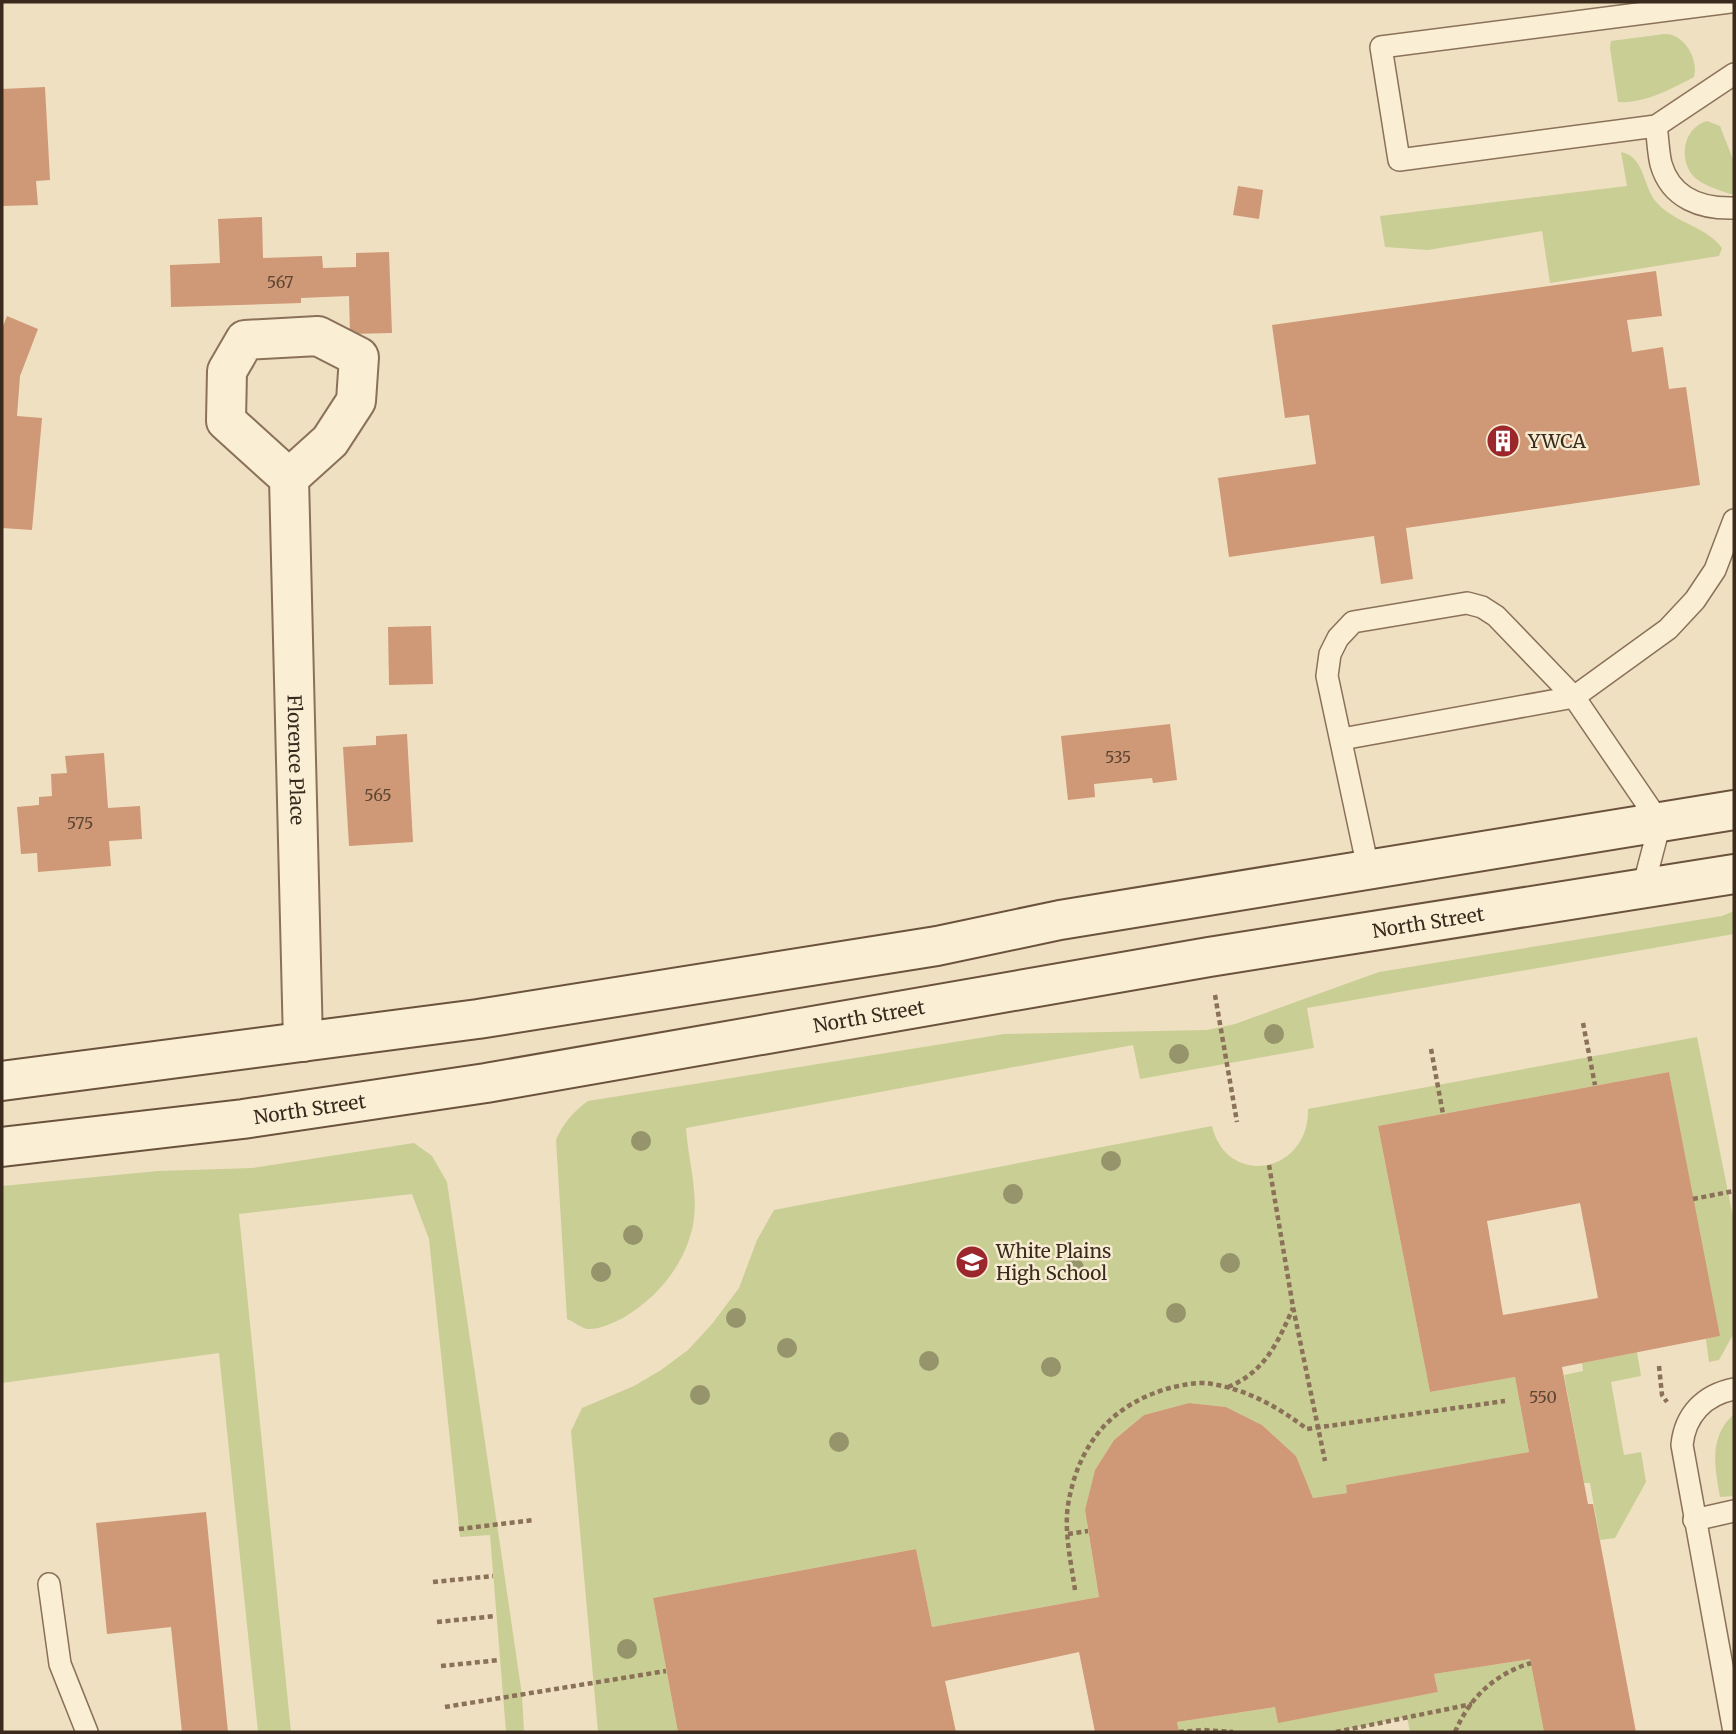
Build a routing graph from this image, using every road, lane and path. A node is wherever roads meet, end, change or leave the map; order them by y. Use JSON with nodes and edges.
{"nodes":[{"id":1,"x":1730,"y":2,"type":"edge"},
{"id":2,"x":1734,"y":74,"type":"edge"},
{"id":3,"x":1656,"y":126,"type":"junction"},
{"id":4,"x":1734,"y":208,"type":"edge"},
{"id":5,"x":289,"y":478,"type":"dead end"},
{"id":6,"x":1734,"y":520,"type":"edge"},
{"id":7,"x":1574,"y":696,"type":"junction"},
{"id":8,"x":1342,"y":739,"type":"junction"},
{"id":9,"x":1734,"y":810,"type":"edge"},
{"id":10,"x":1660,"y":823,"type":"junction"},
{"id":11,"x":1368,"y":868,"type":"junction"},
{"id":12,"x":1734,"y":874,"type":"edge"},
{"id":13,"x":1643,"y":888,"type":"junction"},
{"id":14,"x":1218,"y":1017,"type":"dead end"},
{"id":15,"x":1583,"y":1023,"type":"dead end"},
{"id":16,"x":303,"y":1042,"type":"junction"},
{"id":17,"x":1431,"y":1049,"type":"dead end"},
{"id":18,"x":2,"y":1081,"type":"edge"},
{"id":19,"x":1595,"y":1086,"type":"dead end"},
{"id":20,"x":1443,"y":1114,"type":"dead end"},
{"id":21,"x":1237,"y":1122,"type":"dead end"},
{"id":22,"x":2,"y":1147,"type":"edge"},
{"id":23,"x":1269,"y":1165,"type":"dead end"},
{"id":24,"x":1734,"y":1191,"type":"edge"},
{"id":25,"x":1693,"y":1199,"type":"dead end"},
{"id":26,"x":1293,"y":1307,"type":"junction"},
{"id":27,"x":1228,"y":1387,"type":"junction"},
{"id":28,"x":1734,"y":1389,"type":"edge"},
{"id":29,"x":1505,"y":1401,"type":"dead end"},
{"id":30,"x":1320,"y":1426,"type":"junction"},
{"id":31,"x":1325,"y":1461,"type":"dead end"},
{"id":32,"x":1734,"y":1511,"type":"edge"},
{"id":33,"x":534,"y":1520,"type":"dead end"},
{"id":34,"x":1694,"y":1520,"type":"junction"},
{"id":35,"x":459,"y":1529,"type":"dead end"},
{"id":36,"x":1088,"y":1531,"type":"dead end"},
{"id":37,"x":1068,"y":1534,"type":"junction"},
{"id":38,"x":493,"y":1576,"type":"dead end"},
{"id":39,"x":433,"y":1582,"type":"dead end"},
{"id":40,"x":49,"y":1584,"type":"dead end"},
{"id":41,"x":1075,"y":1590,"type":"dead end"},
{"id":42,"x":496,"y":1616,"type":"dead end"},
{"id":43,"x":437,"y":1622,"type":"dead end"},
{"id":44,"x":500,"y":1660,"type":"dead end"},
{"id":45,"x":1531,"y":1662,"type":"dead end"},
{"id":46,"x":441,"y":1666,"type":"dead end"},
{"id":47,"x":666,"y":1671,"type":"dead end"},
{"id":48,"x":1472,"y":1704,"type":"junction"},
{"id":49,"x":445,"y":1707,"type":"dead end"},
{"id":50,"x":87,"y":1732,"type":"edge"},
{"id":51,"x":1179,"y":1732,"type":"edge"},
{"id":52,"x":1233,"y":1732,"type":"edge"},
{"id":53,"x":1336,"y":1732,"type":"edge"},
{"id":54,"x":1455,"y":1732,"type":"edge"},
{"id":55,"x":1734,"y":1732,"type":"edge"}],
"edges":[{"from":1,"to":3,"type":"lane"},
{"from":2,"to":3,"type":"lane"},
{"from":3,"to":4,"type":"lane"},
{"from":5,"to":16,"type":"main road","name":"Florence Place"},
{"from":6,"to":7,"type":"lane"},
{"from":7,"to":8,"type":"lane"},
{"from":7,"to":8,"type":"lane"},
{"from":7,"to":10,"type":"lane"},
{"from":8,"to":11,"type":"lane"},
{"from":9,"to":10,"type":"main road"},
{"from":10,"to":11,"type":"main road"},
{"from":10,"to":13,"type":"lane"},
{"from":11,"to":16,"type":"main road"},
{"from":12,"to":13,"type":"main road","name":"North Street"},
{"from":13,"to":22,"type":"main road","name":"North Street"},
{"from":14,"to":21,"type":"path"},
{"from":15,"to":19,"type":"path"},
{"from":16,"to":18,"type":"main road"},
{"from":17,"to":20,"type":"path"},
{"from":23,"to":26,"type":"path"},
{"from":24,"to":25,"type":"path"},
{"from":26,"to":27,"type":"path"},
{"from":26,"to":30,"type":"path"},
{"from":27,"to":30,"type":"path"},
{"from":27,"to":37,"type":"path"},
{"from":28,"to":34,"type":"lane"},
{"from":29,"to":30,"type":"path"},
{"from":30,"to":31,"type":"path"},
{"from":32,"to":34,"type":"lane"},
{"from":33,"to":35,"type":"path"},
{"from":34,"to":55,"type":"lane"},
{"from":36,"to":37,"type":"path"},
{"from":37,"to":41,"type":"path"},
{"from":38,"to":39,"type":"path"},
{"from":40,"to":50,"type":"lane"},
{"from":42,"to":43,"type":"path"},
{"from":44,"to":46,"type":"path"},
{"from":45,"to":48,"type":"path"},
{"from":47,"to":49,"type":"path"},
{"from":48,"to":53,"type":"path"},
{"from":48,"to":54,"type":"path"},
{"from":51,"to":52,"type":"path"}]}
